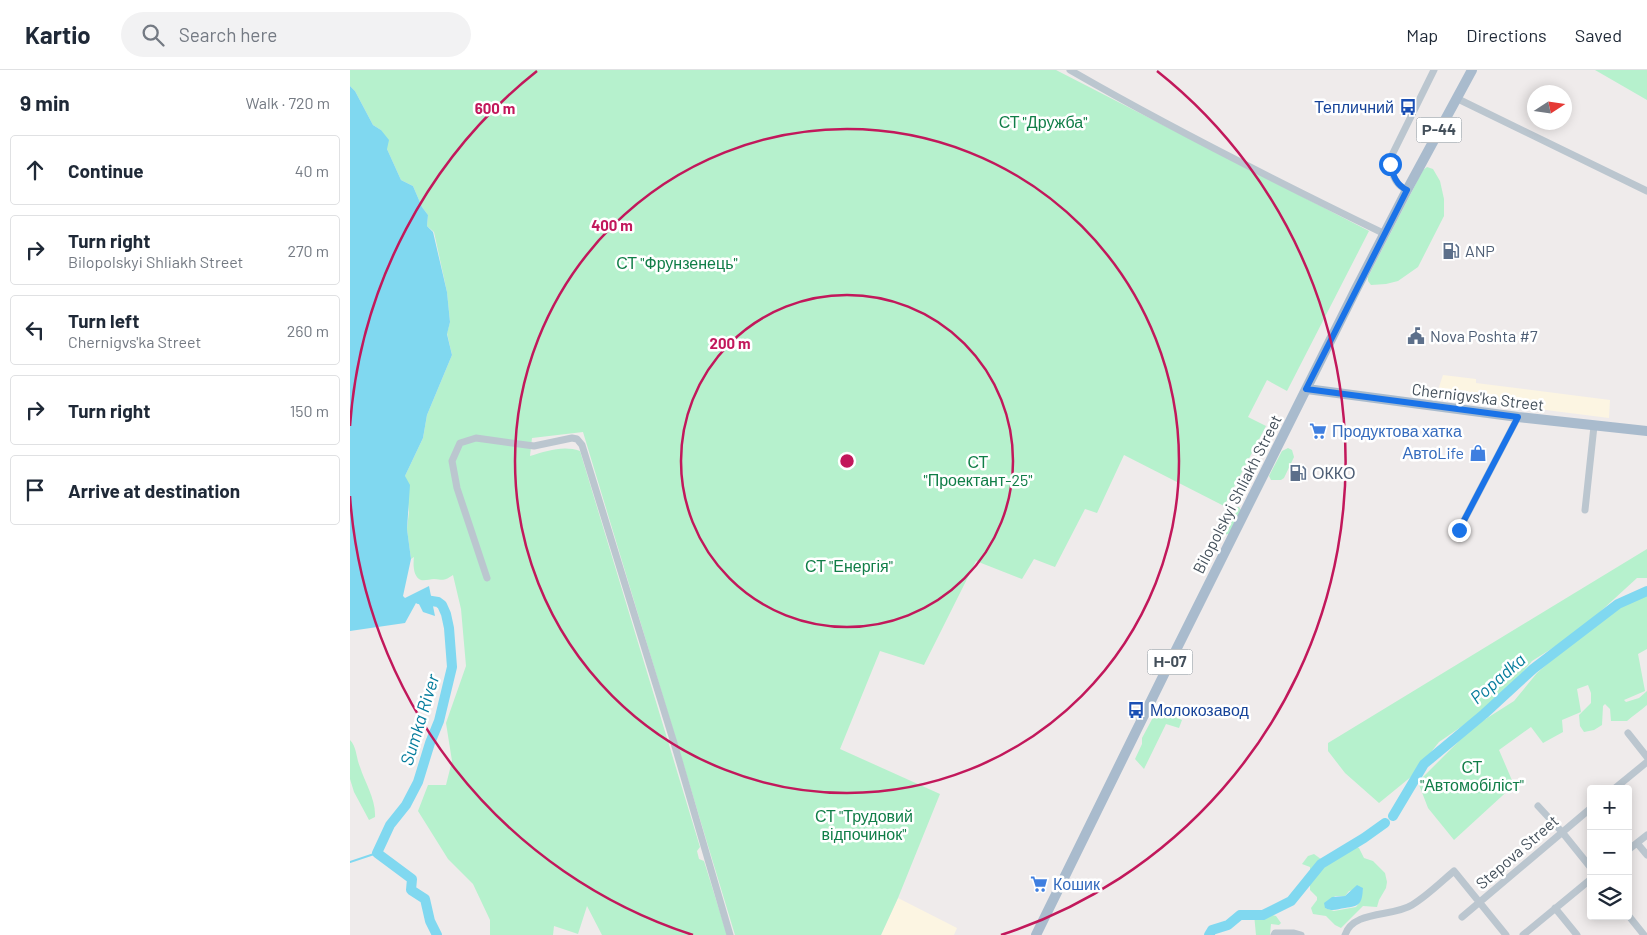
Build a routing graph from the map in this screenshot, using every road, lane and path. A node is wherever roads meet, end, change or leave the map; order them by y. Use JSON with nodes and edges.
{"nodes":[{"id":1,"x":1070,"y":70,"type":"edge"},
{"id":2,"x":1434,"y":70,"type":"edge"},
{"id":3,"x":1472,"y":70,"type":"edge"},
{"id":4,"x":1456,"y":98,"type":"junction"},
{"id":5,"x":1407,"y":190,"type":"junction"},
{"id":6,"x":1647,"y":191,"type":"edge"},
{"id":7,"x":1385,"y":234,"type":"junction"},
{"id":8,"x":1306,"y":389,"type":"junction"},
{"id":9,"x":1518,"y":417,"type":"junction"},
{"id":10,"x":1594,"y":426,"type":"junction"},
{"id":11,"x":1647,"y":431,"type":"edge"},
{"id":12,"x":1585,"y":510,"type":"dead end"},
{"id":13,"x":1459,"y":530,"type":"dead end"},
{"id":14,"x":487,"y":578,"type":"dead end"},
{"id":15,"x":1628,"y":733,"type":"dead end"},
{"id":16,"x":1647,"y":757,"type":"edge"},
{"id":17,"x":1647,"y":762,"type":"edge"},
{"id":18,"x":1619,"y":785,"type":"edge"},
{"id":19,"x":1538,"y":806,"type":"dead end"},
{"id":20,"x":1587,"y":811,"type":"edge"},
{"id":21,"x":1562,"y":832,"type":"junction"},
{"id":22,"x":1647,"y":834,"type":"edge"},
{"id":23,"x":1637,"y":843,"type":"junction"},
{"id":24,"x":1632,"y":847,"type":"edge"},
{"id":25,"x":1647,"y":855,"type":"edge"},
{"id":26,"x":1587,"y":863,"type":"edge"},
{"id":27,"x":1587,"y":882,"type":"edge"},
{"id":28,"x":1480,"y":902,"type":"junction"},
{"id":29,"x":1555,"y":908,"type":"junction"},
{"id":30,"x":1462,"y":917,"type":"dead end"},
{"id":31,"x":1632,"y":920,"type":"edge"},
{"id":32,"x":1274,"y":934,"type":"edge"},
{"id":33,"x":730,"y":935,"type":"edge"},
{"id":34,"x":1036,"y":935,"type":"edge"},
{"id":35,"x":1301,"y":935,"type":"edge"},
{"id":36,"x":1345,"y":935,"type":"edge"},
{"id":37,"x":1506,"y":935,"type":"edge"},
{"id":38,"x":1523,"y":935,"type":"edge"},
{"id":39,"x":1578,"y":935,"type":"edge"},
{"id":40,"x":1644,"y":935,"type":"edge"}],
"edges":[{"from":1,"to":7,"type":"street"},
{"from":2,"to":5,"type":"street"},
{"from":3,"to":4,"type":"main road","name":"Bilopolskyi Shliakh Street","number":"Р-44"},
{"from":4,"to":5,"type":"main road","name":"Bilopolskyi Shliakh Street","number":"Р-44"},
{"from":4,"to":6,"type":"street"},
{"from":5,"to":7,"type":"main road","name":"Bilopolskyi Shliakh Street","number":"Р-44"},
{"from":7,"to":8,"type":"main road","name":"Bilopolskyi Shliakh Street","number":"Р-44"},
{"from":8,"to":9,"type":"main road","name":"Chernigvs'ka Street"},
{"from":8,"to":34,"type":"main road","name":"Bilopolskyi Shliakh Street","number":"Н-07"},
{"from":9,"to":10,"type":"main road","name":"Chernigvs'ka Street"},
{"from":9,"to":13,"type":"street"},
{"from":10,"to":11,"type":"main road","name":"Chernigvs'ka Street"},
{"from":10,"to":12,"type":"street"},
{"from":14,"to":33,"type":"street"},
{"from":15,"to":16,"type":"street"},
{"from":17,"to":18,"type":"street"},
{"from":19,"to":21,"type":"street"},
{"from":20,"to":21,"type":"street","name":"Stepova Street"},
{"from":21,"to":26,"type":"street"},
{"from":21,"to":28,"type":"street","name":"Stepova Street"},
{"from":22,"to":23,"type":"street"},
{"from":23,"to":24,"type":"street"},
{"from":23,"to":25,"type":"street"},
{"from":27,"to":29,"type":"street"},
{"from":28,"to":30,"type":"street","name":"Stepova Street"},
{"from":28,"to":36,"type":"street"},
{"from":28,"to":37,"type":"street"},
{"from":29,"to":38,"type":"street"},
{"from":29,"to":39,"type":"street"},
{"from":31,"to":40,"type":"street"},
{"from":32,"to":35,"type":"street"}]}
